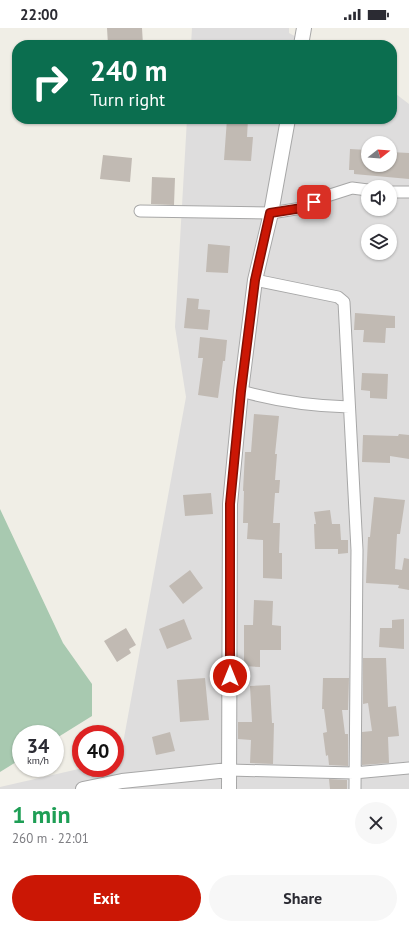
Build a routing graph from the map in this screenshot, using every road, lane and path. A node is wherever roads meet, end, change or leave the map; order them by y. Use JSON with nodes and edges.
{"nodes":[{"id":1,"x":304,"y":28,"type":"edge"},
{"id":2,"x":302,"y":40,"type":"edge"},
{"id":3,"x":287,"y":124,"type":"edge"},
{"id":4,"x":361,"y":189,"type":"edge"},
{"id":5,"x":397,"y":192,"type":"edge"},
{"id":6,"x":409,"y":192,"type":"edge"},
{"id":7,"x":140,"y":211,"type":"dead end"},
{"id":8,"x":270,"y":213,"type":"junction"},
{"id":9,"x":255,"y":280,"type":"junction"},
{"id":10,"x":241,"y":391,"type":"junction"},
{"id":11,"x":349,"y":407,"type":"junction"},
{"id":12,"x":409,"y":768,"type":"edge"},
{"id":13,"x":229,"y":770,"type":"junction"},
{"id":14,"x":354,"y":773,"type":"junction"},
{"id":15,"x":83,"y":789,"type":"edge"},
{"id":16,"x":230,"y":789,"type":"edge"},
{"id":17,"x":354,"y":789,"type":"edge"}],
"edges":[{"from":1,"to":2,"type":"street"},
{"from":3,"to":8,"type":"street"},
{"from":4,"to":8,"type":"street"},
{"from":5,"to":6,"type":"street"},
{"from":7,"to":8,"type":"street"},
{"from":8,"to":9,"type":"street"},
{"from":9,"to":10,"type":"street"},
{"from":9,"to":11,"type":"street"},
{"from":10,"to":11,"type":"street"},
{"from":10,"to":13,"type":"street"},
{"from":11,"to":14,"type":"street"},
{"from":12,"to":14,"type":"street"},
{"from":13,"to":14,"type":"street"},
{"from":13,"to":15,"type":"street"},
{"from":13,"to":16,"type":"street"},
{"from":14,"to":17,"type":"street"}]}
